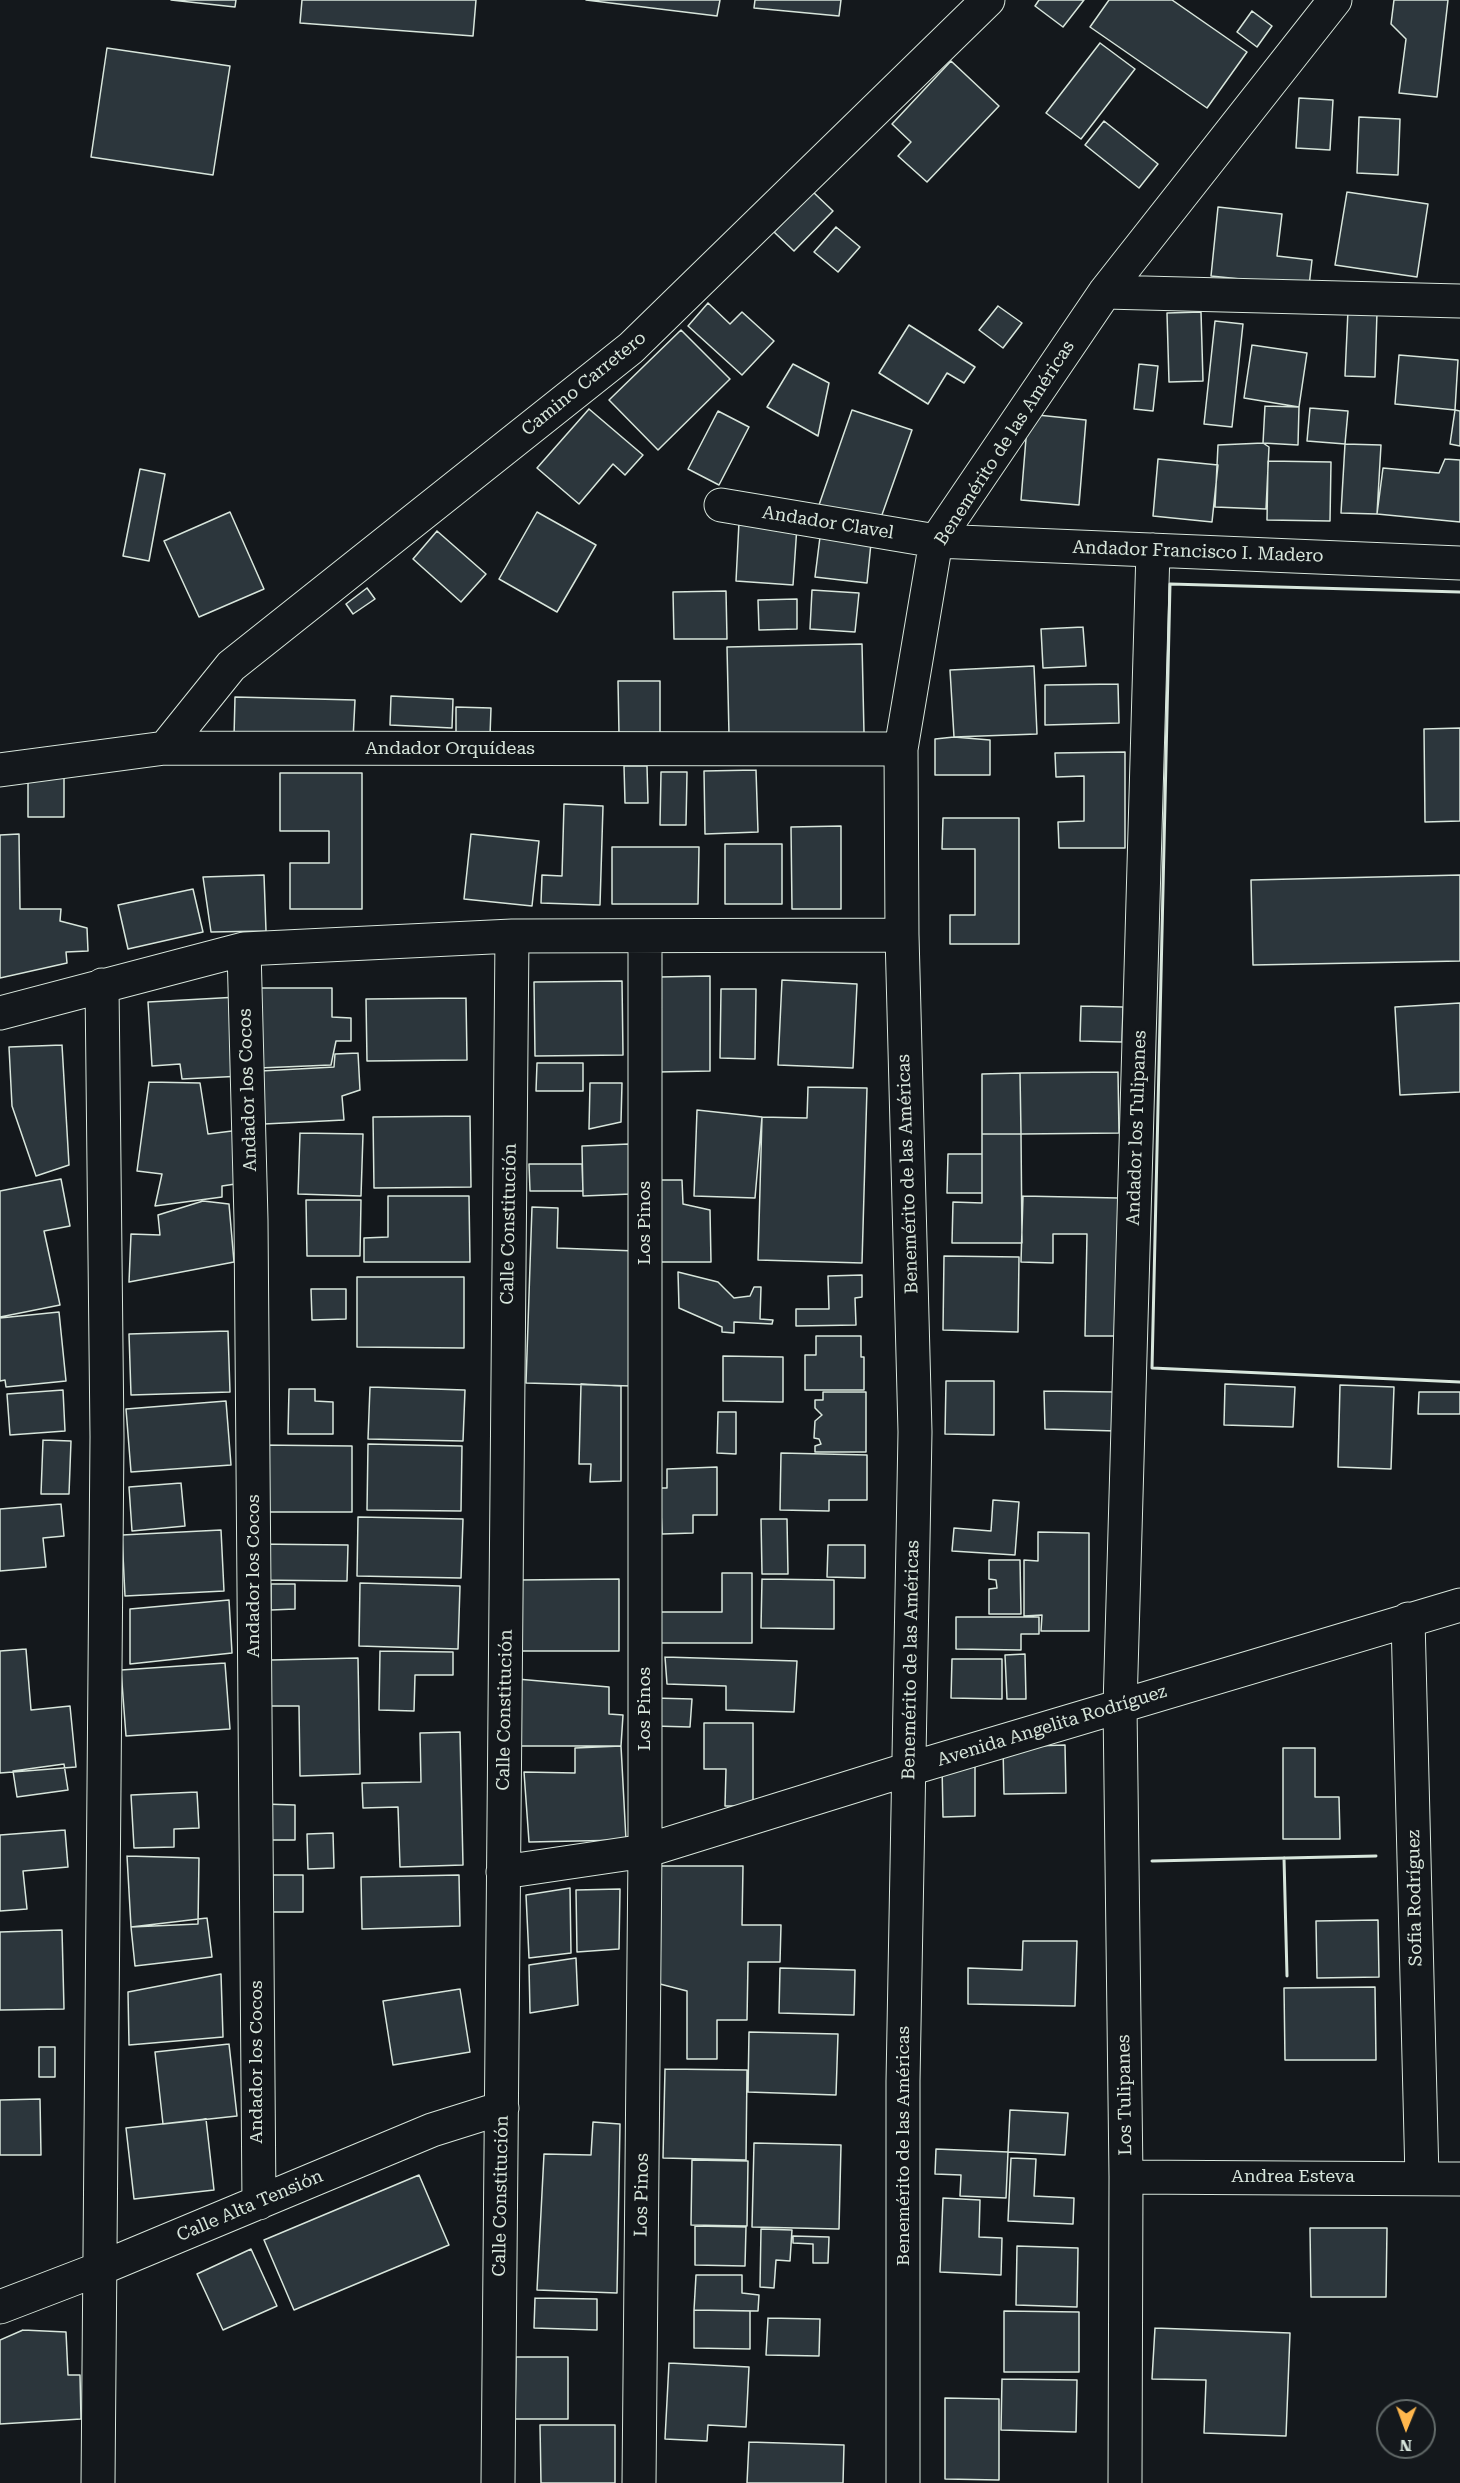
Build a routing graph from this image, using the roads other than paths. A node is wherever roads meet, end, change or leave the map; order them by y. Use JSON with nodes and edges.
{"nodes":[{"id":1,"x":988,"y":0,"type":"edge"},
{"id":2,"x":1335,"y":0,"type":"edge"},
{"id":3,"x":1105,"y":292,"type":"junction"},
{"id":4,"x":1460,"y":301,"type":"edge"},
{"id":5,"x":721,"y":505,"type":"dead end"},
{"id":6,"x":936,"y":541,"type":"junction"},
{"id":7,"x":1153,"y":550,"type":"junction"},
{"id":8,"x":1460,"y":563,"type":"edge"},
{"id":9,"x":165,"y":748,"type":"junction"},
{"id":10,"x":901,"y":749,"type":"junction"},
{"id":11,"x":0,"y":770,"type":"edge"},
{"id":12,"x":902,"y":935,"type":"junction"},
{"id":13,"x":512,"y":936,"type":"junction"},
{"id":14,"x":645,"y":936,"type":"junction"},
{"id":15,"x":244,"y":949,"type":"junction"},
{"id":16,"x":102,"y":985,"type":"junction"},
{"id":17,"x":0,"y":1013,"type":"edge"},
{"id":18,"x":1460,"y":1605,"type":"edge"},
{"id":19,"x":1408,"y":1619,"type":"junction"},
{"id":20,"x":1120,"y":1706,"type":"junction"},
{"id":21,"x":909,"y":1769,"type":"junction"},
{"id":22,"x":645,"y":1851,"type":"junction"},
{"id":23,"x":503,"y":1872,"type":"junction"},
{"id":24,"x":502,"y":2109,"type":"junction"},
{"id":25,"x":1126,"y":2177,"type":"junction"},
{"id":26,"x":1422,"y":2178,"type":"junction"},
{"id":27,"x":1460,"y":2179,"type":"edge"},
{"id":28,"x":258,"y":2203,"type":"junction"},
{"id":29,"x":99,"y":2269,"type":"junction"},
{"id":30,"x":0,"y":2307,"type":"edge"},
{"id":31,"x":98,"y":2483,"type":"edge"},
{"id":32,"x":498,"y":2483,"type":"edge"},
{"id":33,"x":639,"y":2483,"type":"edge"},
{"id":34,"x":903,"y":2483,"type":"edge"},
{"id":35,"x":1125,"y":2483,"type":"edge"}],
"edges":[{"from":1,"to":9,"type":"street","name":"Camino Carretero"},
{"from":2,"to":3,"type":"street","name":"Benemérito de las Américas"},
{"from":3,"to":4,"type":"street"},
{"from":3,"to":6,"type":"street","name":"Benemérito de las Américas"},
{"from":5,"to":6,"type":"street","name":"Andador Clavel"},
{"from":6,"to":7,"type":"street","name":"Andador Francisco I. Madero"},
{"from":6,"to":10,"type":"street","name":"Benemérito de las Américas"},
{"from":7,"to":8,"type":"street","name":"Andador Francisco I. Madero"},
{"from":7,"to":20,"type":"street","name":"Andador los Tulipanes"},
{"from":9,"to":10,"type":"street","name":"Andador Orquídeas"},
{"from":9,"to":11,"type":"street","name":"Andador Orquídeas"},
{"from":10,"to":12,"type":"street","name":"Benemérito de las Américas"},
{"from":12,"to":14,"type":"street"},
{"from":12,"to":21,"type":"street","name":"Benemérito de las Américas"},
{"from":13,"to":14,"type":"street"},
{"from":13,"to":15,"type":"street"},
{"from":13,"to":23,"type":"street","name":"Calle Constitución"},
{"from":14,"to":22,"type":"street","name":"Los Pinos"},
{"from":15,"to":16,"type":"street"},
{"from":15,"to":28,"type":"street","name":"Andador los Cocos"},
{"from":16,"to":17,"type":"street"},
{"from":16,"to":29,"type":"street"},
{"from":18,"to":19,"type":"street","name":"Avenida Angelita Rodríguez"},
{"from":19,"to":20,"type":"street","name":"Avenida Angelita Rodríguez"},
{"from":19,"to":26,"type":"street","name":"Sofia Rodríguez"},
{"from":20,"to":21,"type":"street","name":"Avenida Angelita Rodríguez"},
{"from":20,"to":25,"type":"street","name":"Los Tulipanes"},
{"from":21,"to":22,"type":"street","name":"Avenida Angelita Rodríguez"},
{"from":21,"to":34,"type":"street","name":"Benemérito de las Américas"},
{"from":22,"to":23,"type":"street","name":"Avenida Angelita Rodríguez"},
{"from":22,"to":33,"type":"street","name":"Los Pinos"},
{"from":23,"to":24,"type":"street","name":"Calle Constitución"},
{"from":24,"to":28,"type":"street","name":"Calle Alta Tensión"},
{"from":24,"to":32,"type":"street","name":"Calle Constitución"},
{"from":25,"to":26,"type":"street","name":"Andrea Esteva"},
{"from":25,"to":35,"type":"street","name":"Los Tulipanes"},
{"from":26,"to":27,"type":"street","name":"Andrea Esteva"},
{"from":28,"to":29,"type":"street","name":"Calle Alta Tensión"},
{"from":29,"to":30,"type":"street","name":"Calle Alta Tensión"},
{"from":29,"to":31,"type":"street"}]}
